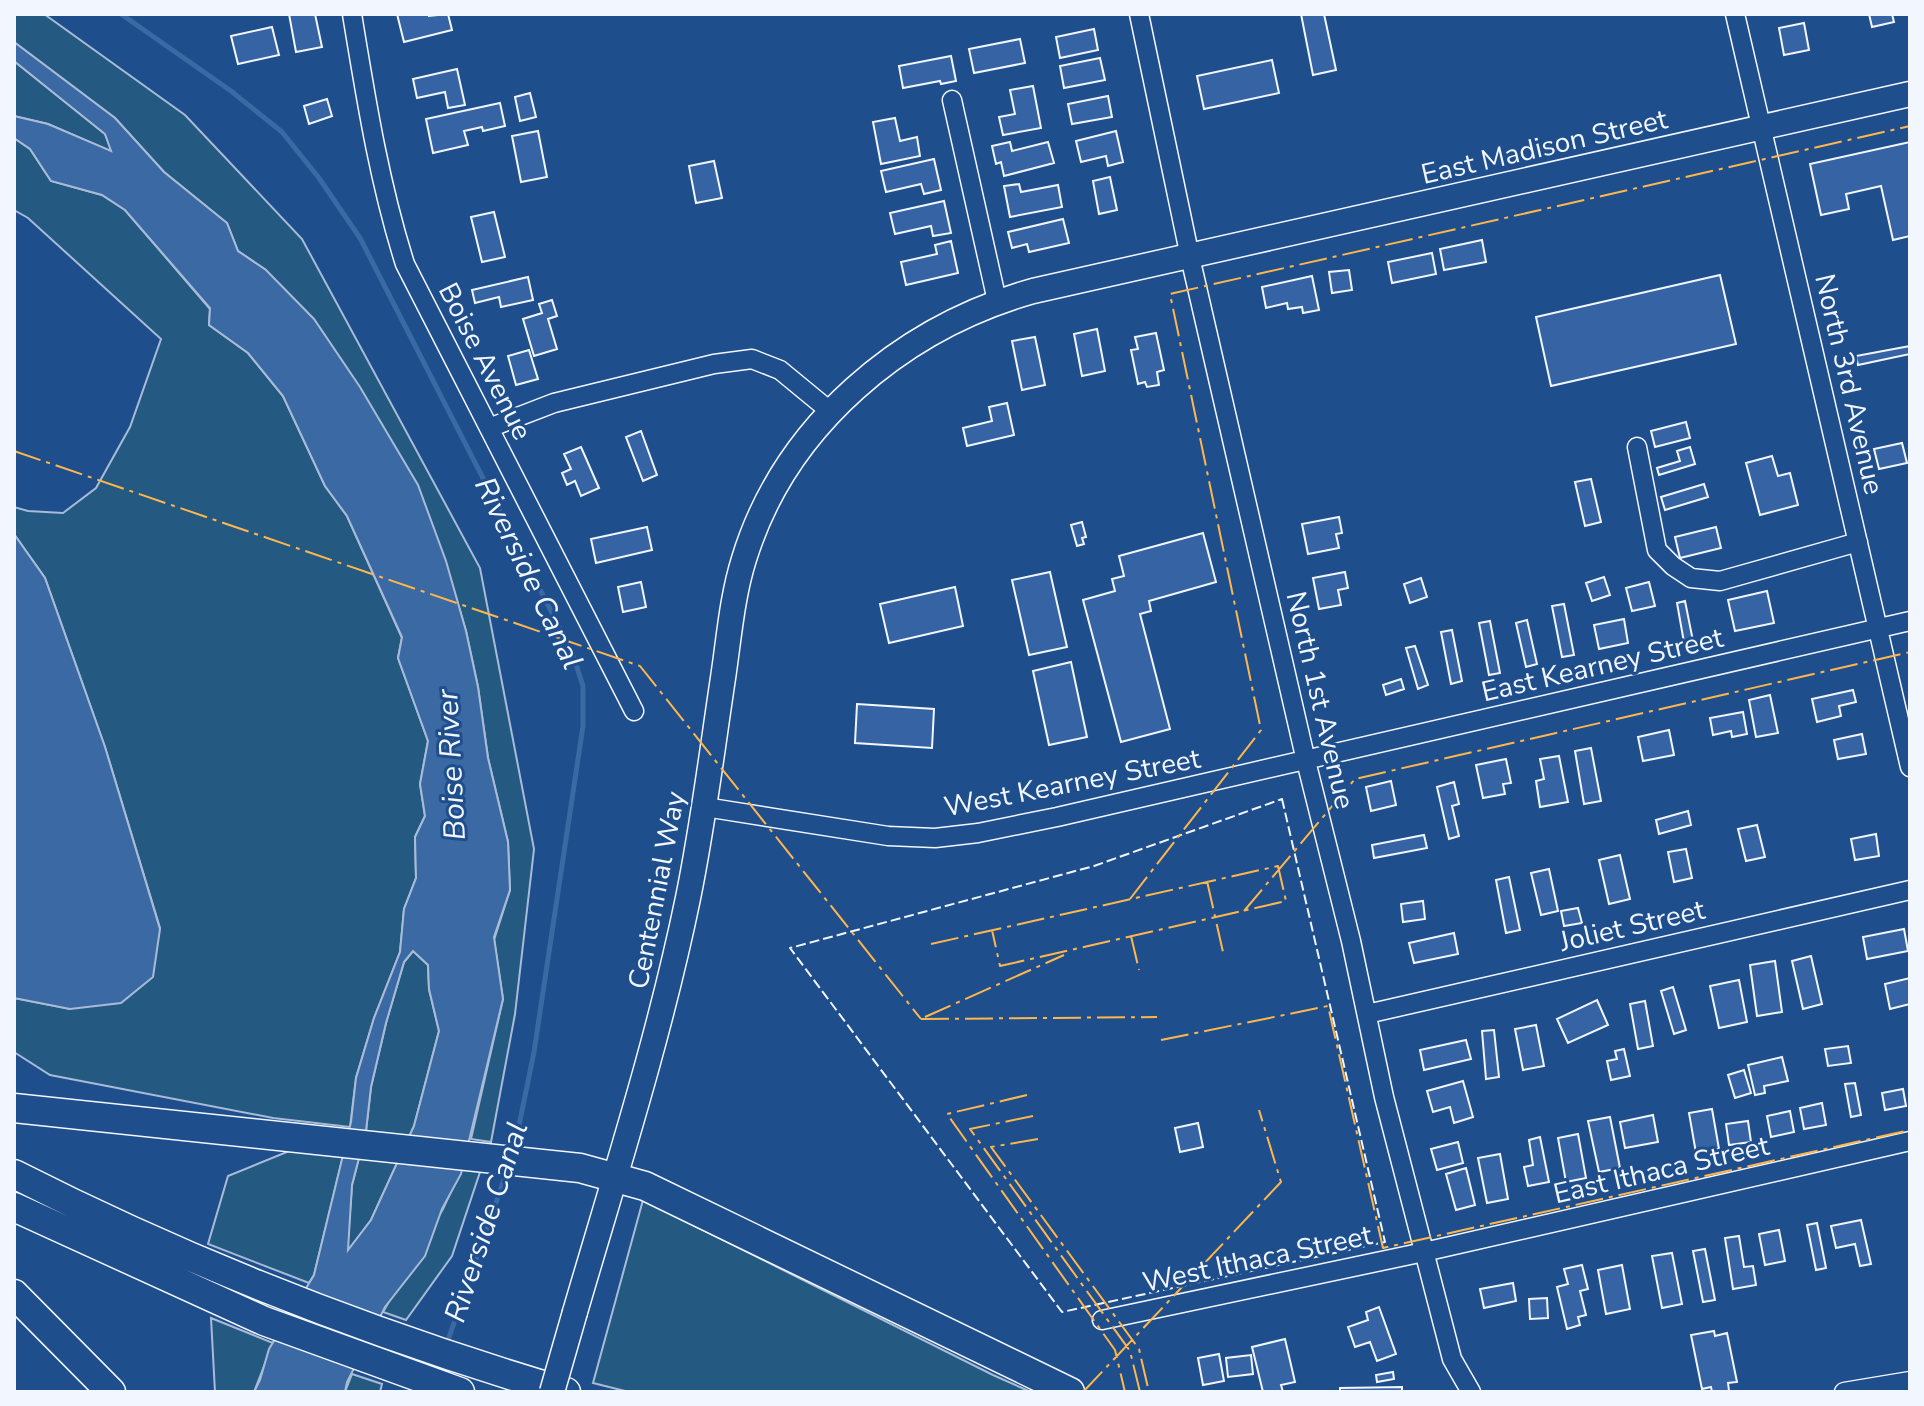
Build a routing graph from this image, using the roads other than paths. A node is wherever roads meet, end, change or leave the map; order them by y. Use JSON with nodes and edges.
{"nodes":[{"id":1,"x":352,"y":14,"type":"edge"},
{"id":2,"x":1139,"y":14,"type":"edge"},
{"id":3,"x":1735,"y":14,"type":"edge"},
{"id":4,"x":1910,"y":94,"type":"edge"},
{"id":5,"x":952,"y":100,"type":"dead end"},
{"id":6,"x":1761,"y":128,"type":"junction"},
{"id":7,"x":1190,"y":257,"type":"junction"},
{"id":8,"x":997,"y":301,"type":"junction"},
{"id":9,"x":831,"y":412,"type":"junction"},
{"id":10,"x":489,"y":428,"type":"junction"},
{"id":11,"x":1637,"y":447,"type":"dead end"},
{"id":12,"x":1858,"y":542,"type":"junction"},
{"id":13,"x":1910,"y":621,"type":"edge"},
{"id":14,"x":1878,"y":628,"type":"junction"},
{"id":15,"x":634,"y":711,"type":"dead end"},
{"id":16,"x":1306,"y":761,"type":"junction"},
{"id":17,"x":1910,"y":767,"type":"edge"},
{"id":18,"x":705,"y":807,"type":"junction"},
{"id":19,"x":1910,"y":890,"type":"edge"},
{"id":20,"x":1367,"y":1014,"type":"junction"},
{"id":21,"x":14,"y":1108,"type":"edge"},
{"id":22,"x":1910,"y":1141,"type":"edge"},
{"id":23,"x":14,"y":1174,"type":"edge"},
{"id":24,"x":615,"y":1177,"type":"junction"},
{"id":25,"x":14,"y":1207,"type":"edge"},
{"id":26,"x":1424,"y":1252,"type":"junction"},
{"id":27,"x":14,"y":1294,"type":"edge"},
{"id":28,"x":1102,"y":1320,"type":"dead end"},
{"id":29,"x":1910,"y":1381,"type":"edge"},
{"id":30,"x":456,"y":1391,"type":"edge"},
{"id":31,"x":111,"y":1392,"type":"edge"},
{"id":32,"x":552,"y":1392,"type":"edge"},
{"id":33,"x":566,"y":1392,"type":"edge"},
{"id":34,"x":1070,"y":1392,"type":"edge"},
{"id":35,"x":1471,"y":1392,"type":"edge"},
{"id":36,"x":1844,"y":1392,"type":"edge"}],
"edges":[{"from":1,"to":10,"type":"street","name":"Boise Avenue"},
{"from":2,"to":7,"type":"street","name":"North 1st Avenue"},
{"from":3,"to":6,"type":"street","name":"North 3rd Avenue"},
{"from":4,"to":6,"type":"main road","name":"East Madison Street"},
{"from":5,"to":8,"type":"street"},
{"from":6,"to":7,"type":"main road","name":"East Madison Street"},
{"from":6,"to":12,"type":"street","name":"North 3rd Avenue"},
{"from":7,"to":8,"type":"main road","name":"East Madison Street"},
{"from":7,"to":16,"type":"street","name":"North 1st Avenue"},
{"from":8,"to":9,"type":"main road","name":"Centennial Way"},
{"from":9,"to":10,"type":"street"},
{"from":9,"to":18,"type":"main road","name":"Centennial Way"},
{"from":10,"to":15,"type":"street","name":"Boise Avenue"},
{"from":11,"to":12,"type":"street"},
{"from":12,"to":14,"type":"street","name":"North 3rd Avenue"},
{"from":13,"to":14,"type":"street","name":"East Kearney Street"},
{"from":14,"to":16,"type":"street","name":"East Kearney Street"},
{"from":14,"to":17,"type":"street","name":"North 3rd Avenue"},
{"from":16,"to":18,"type":"street","name":"West Kearney Street"},
{"from":16,"to":20,"type":"street","name":"North 1st Avenue"},
{"from":18,"to":24,"type":"main road","name":"Centennial Way"},
{"from":19,"to":20,"type":"street","name":"Joliet Street"},
{"from":20,"to":26,"type":"street","name":"North 1st Avenue"},
{"from":21,"to":24,"type":"highway"},
{"from":22,"to":26,"type":"street","name":"East Ithaca Street"},
{"from":23,"to":33,"type":"highway"},
{"from":24,"to":32,"type":"main road","name":"Centennial Way","bridge":true},
{"from":24,"to":34,"type":"highway"},
{"from":25,"to":30,"type":"highway"},
{"from":26,"to":28,"type":"street","name":"West Ithaca Street"},
{"from":26,"to":35,"type":"street","name":"North 1st Avenue"},
{"from":27,"to":31,"type":"highway"},
{"from":29,"to":36,"type":"street"}]}
